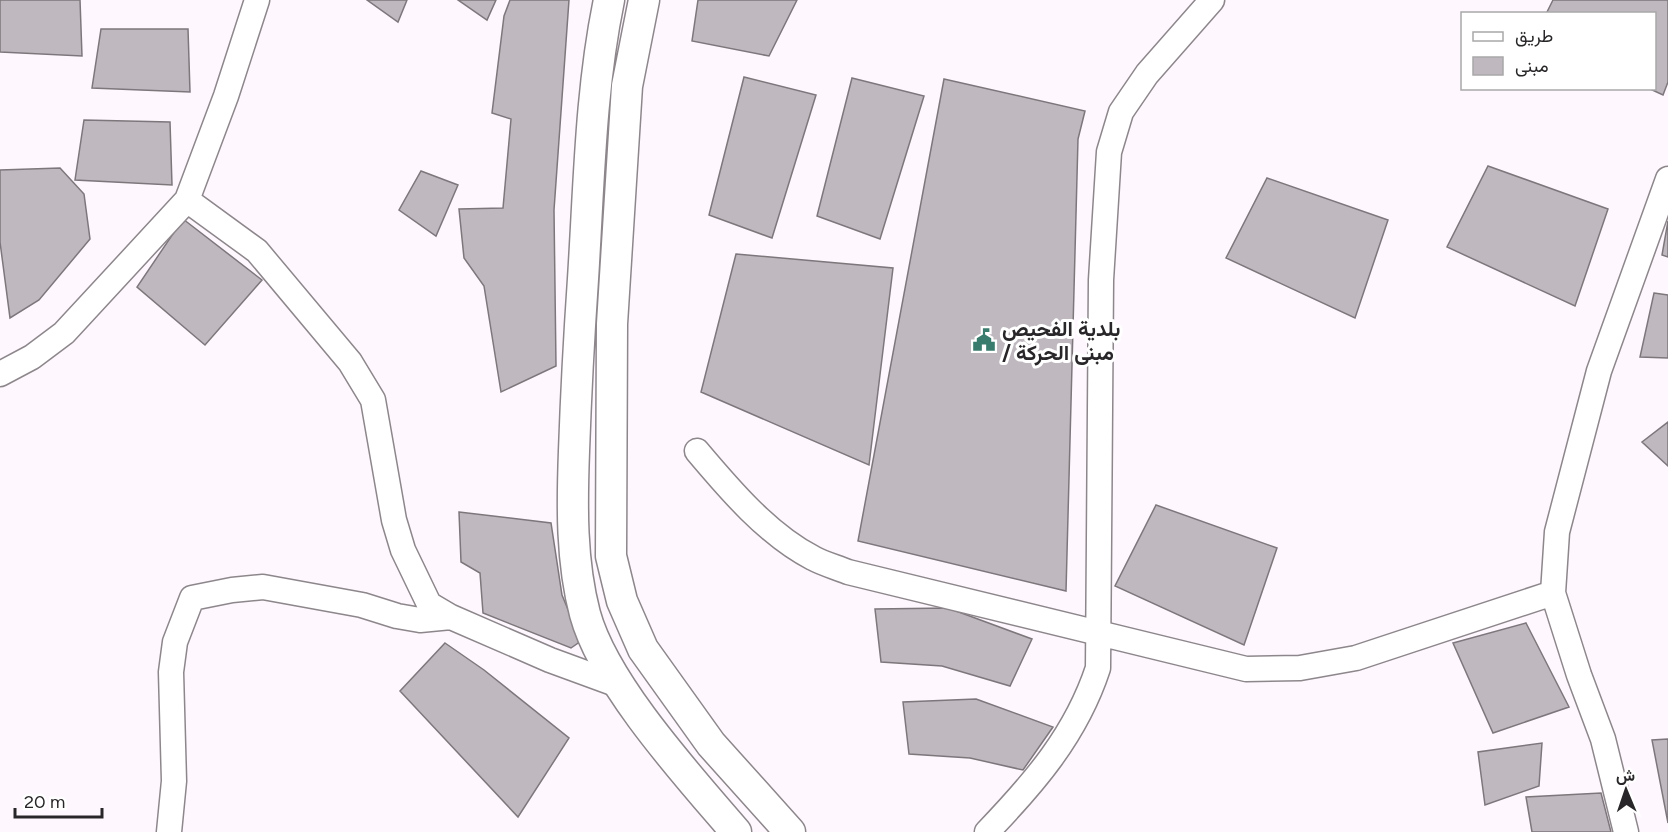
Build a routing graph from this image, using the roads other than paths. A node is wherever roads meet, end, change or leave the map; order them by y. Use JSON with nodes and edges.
{"nodes":[{"id":1,"x":257,"y":0,"type":"edge"},
{"id":2,"x":609,"y":0,"type":"edge"},
{"id":3,"x":644,"y":0,"type":"edge"},
{"id":4,"x":1212,"y":0,"type":"edge"},
{"id":5,"x":1668,"y":179,"type":"edge"},
{"id":6,"x":187,"y":200,"type":"junction"},
{"id":7,"x":0,"y":374,"type":"edge"},
{"id":8,"x":697,"y":451,"type":"dead end"},
{"id":9,"x":1553,"y":593,"type":"junction"},
{"id":10,"x":451,"y":617,"type":"junction"},
{"id":11,"x":1097,"y":633,"type":"junction"},
{"id":12,"x":621,"y":686,"type":"junction"},
{"id":13,"x":729,"y":829,"type":"edge"},
{"id":14,"x":169,"y":832,"type":"edge"},
{"id":15,"x":790,"y":832,"type":"edge"},
{"id":16,"x":987,"y":832,"type":"edge"},
{"id":17,"x":1626,"y":832,"type":"edge"}],
"edges":[{"from":1,"to":6,"type":"street"},
{"from":2,"to":12,"type":"street"},
{"from":3,"to":15,"type":"street"},
{"from":4,"to":11,"type":"street"},
{"from":5,"to":9,"type":"street"},
{"from":6,"to":7,"type":"street"},
{"from":6,"to":10,"type":"street"},
{"from":8,"to":11,"type":"street"},
{"from":9,"to":11,"type":"street"},
{"from":9,"to":17,"type":"street"},
{"from":10,"to":12,"type":"street"},
{"from":10,"to":14,"type":"street"},
{"from":11,"to":16,"type":"street"},
{"from":12,"to":13,"type":"street"}]}
